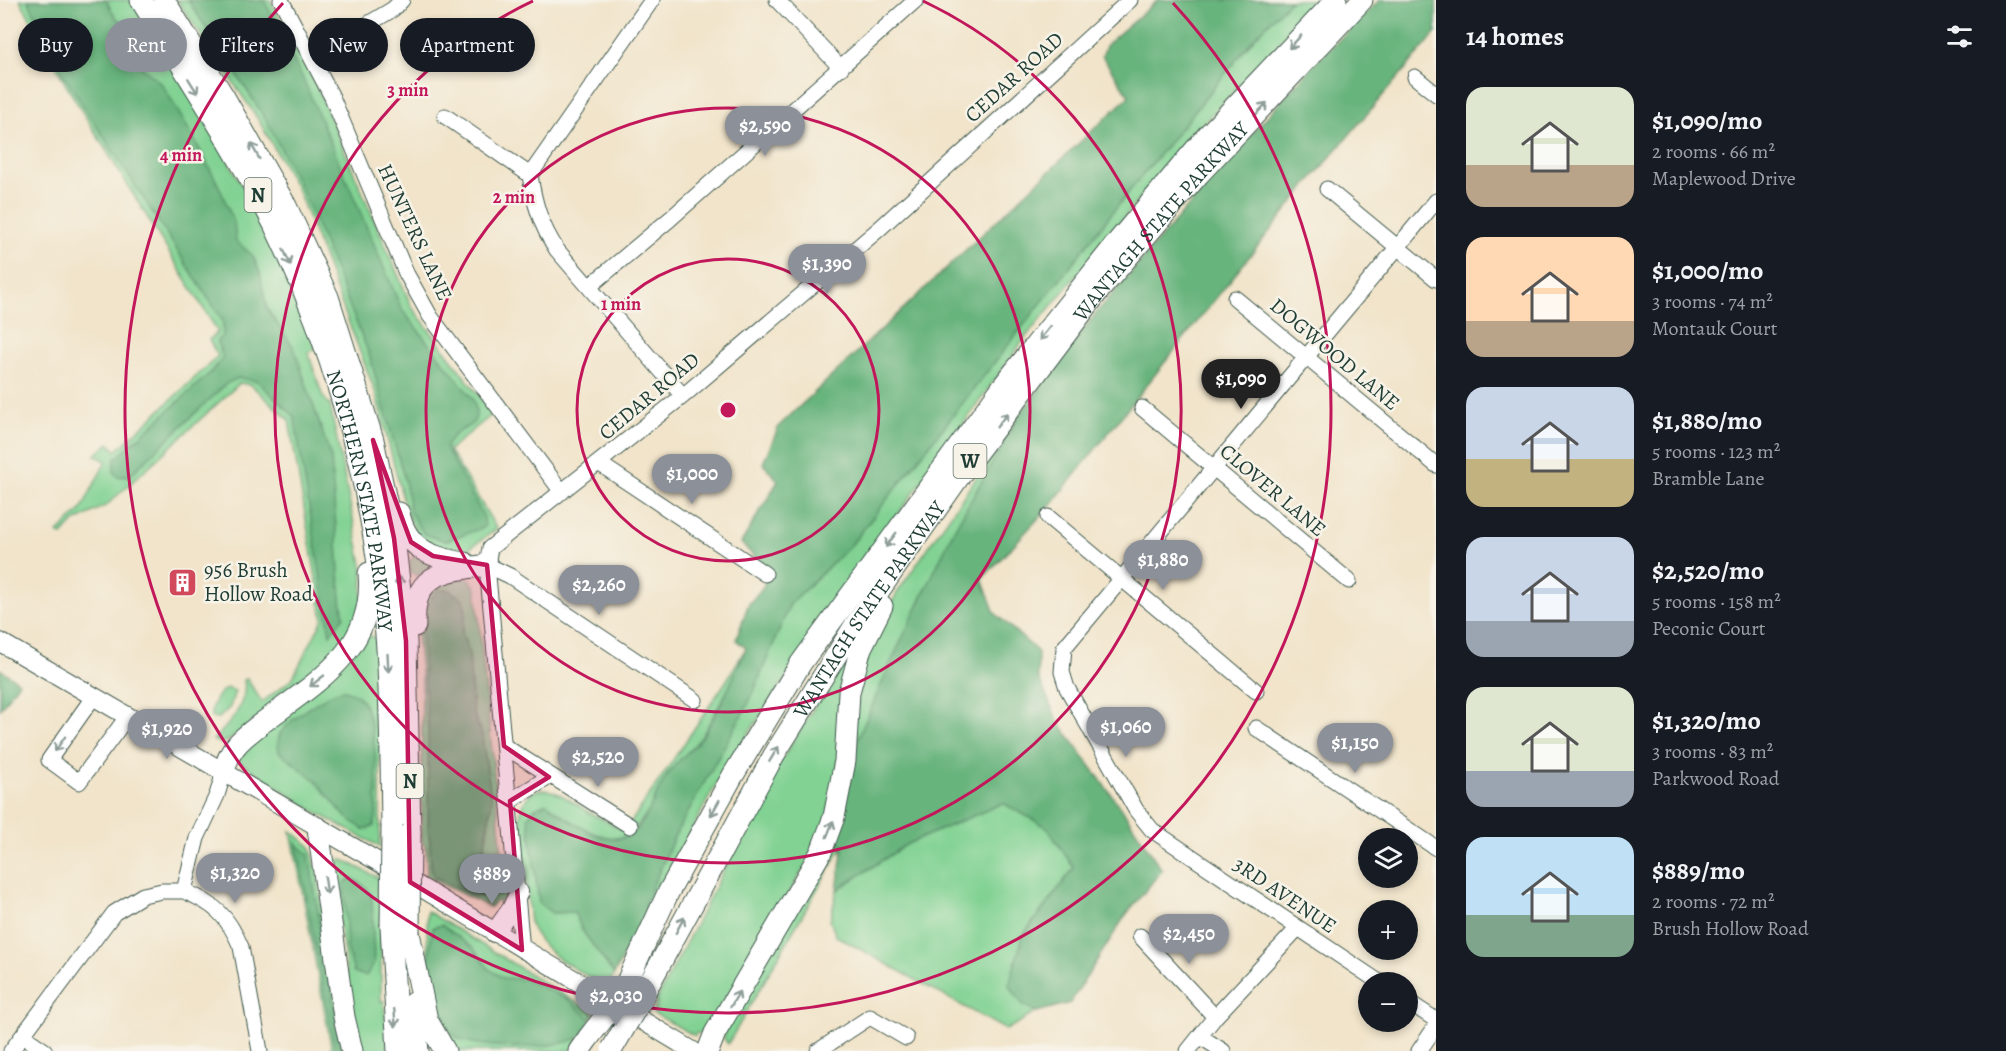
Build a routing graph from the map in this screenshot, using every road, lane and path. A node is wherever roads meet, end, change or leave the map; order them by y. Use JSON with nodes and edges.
{"nodes":[{"id":1,"x":141,"y":0,"type":"edge"},
{"id":2,"x":164,"y":0,"type":"edge"},
{"id":3,"x":281,"y":0,"type":"edge"},
{"id":4,"x":402,"y":0,"type":"edge"},
{"id":5,"x":651,"y":0,"type":"edge"},
{"id":6,"x":777,"y":0,"type":"edge"},
{"id":7,"x":916,"y":0,"type":"edge"},
{"id":8,"x":1130,"y":0,"type":"edge"},
{"id":9,"x":1336,"y":0,"type":"edge"},
{"id":10,"x":1362,"y":0,"type":"edge"},
{"id":11,"x":378,"y":18,"type":"edge"},
{"id":12,"x":308,"y":51,"type":"edge"},
{"id":13,"x":841,"y":68,"type":"junction"},
{"id":14,"x":319,"y":72,"type":"edge"},
{"id":15,"x":1415,"y":77,"type":"dead end"},
{"id":16,"x":1436,"y":94,"type":"edge"},
{"id":17,"x":445,"y":116,"type":"dead end"},
{"id":18,"x":530,"y":175,"type":"junction"},
{"id":19,"x":1327,"y":189,"type":"dead end"},
{"id":20,"x":1436,"y":201,"type":"edge"},
{"id":21,"x":1398,"y":247,"type":"junction"},
{"id":22,"x":1436,"y":279,"type":"edge"},
{"id":23,"x":590,"y":286,"type":"junction"},
{"id":24,"x":1235,"y":298,"type":"dead end"},
{"id":25,"x":1306,"y":357,"type":"junction"},
{"id":26,"x":683,"y":396,"type":"junction"},
{"id":27,"x":1142,"y":408,"type":"dead end"},
{"id":28,"x":373,"y":440,"type":"junction"},
{"id":29,"x":600,"y":464,"type":"junction"},
{"id":30,"x":968,"y":464,"type":"junction"},
{"id":31,"x":1436,"y":465,"type":"edge"},
{"id":32,"x":1214,"y":468,"type":"junction"},
{"id":33,"x":562,"y":492,"type":"junction"},
{"id":34,"x":368,"y":501,"type":"junction"},
{"id":35,"x":1048,"y":517,"type":"dead end"},
{"id":36,"x":487,"y":566,"type":"junction"},
{"id":37,"x":765,"y":574,"type":"dead end"},
{"id":38,"x":1122,"y":579,"type":"junction"},
{"id":39,"x":1349,"y":580,"type":"dead end"},
{"id":40,"x":0,"y":642,"type":"edge"},
{"id":41,"x":1256,"y":691,"type":"dead end"},
{"id":42,"x":94,"y":696,"type":"junction"},
{"id":43,"x":695,"y":700,"type":"dead end"},
{"id":44,"x":127,"y":717,"type":"junction"},
{"id":45,"x":410,"y":727,"type":"junction"},
{"id":46,"x":1256,"y":728,"type":"dead end"},
{"id":47,"x":504,"y":746,"type":"junction"},
{"id":48,"x":224,"y":772,"type":"junction"},
{"id":49,"x":549,"y":777,"type":"junction"},
{"id":50,"x":510,"y":801,"type":"junction"},
{"id":51,"x":630,"y":826,"type":"dead end"},
{"id":52,"x":318,"y":828,"type":"junction"},
{"id":53,"x":401,"y":830,"type":"junction"},
{"id":54,"x":1436,"y":848,"type":"edge"},
{"id":55,"x":184,"y":891,"type":"junction"},
{"id":56,"x":519,"y":892,"type":"junction"},
{"id":57,"x":1297,"y":929,"type":"junction"},
{"id":58,"x":400,"y":930,"type":"junction"},
{"id":59,"x":494,"y":933,"type":"junction"},
{"id":60,"x":1140,"y":936,"type":"dead end"},
{"id":61,"x":522,"y":950,"type":"junction"},
{"id":62,"x":644,"y":972,"type":"junction"},
{"id":63,"x":1364,"y":972,"type":"edge"},
{"id":64,"x":1418,"y":1008,"type":"edge"},
{"id":65,"x":1215,"y":1017,"type":"junction"},
{"id":66,"x":1436,"y":1020,"type":"edge"},
{"id":67,"x":1436,"y":1026,"type":"edge"},
{"id":68,"x":23,"y":1036,"type":"junction"},
{"id":69,"x":1201,"y":1037,"type":"junction"},
{"id":70,"x":906,"y":1038,"type":"dead end"},
{"id":71,"x":601,"y":1048,"type":"edge"},
{"id":72,"x":11,"y":1051,"type":"edge"},
{"id":73,"x":45,"y":1051,"type":"edge"},
{"id":74,"x":261,"y":1051,"type":"edge"},
{"id":75,"x":352,"y":1051,"type":"edge"},
{"id":76,"x":398,"y":1051,"type":"edge"},
{"id":77,"x":418,"y":1051,"type":"edge"},
{"id":78,"x":446,"y":1051,"type":"edge"},
{"id":79,"x":693,"y":1051,"type":"edge"},
{"id":80,"x":708,"y":1051,"type":"edge"},
{"id":81,"x":818,"y":1051,"type":"edge"},
{"id":82,"x":1188,"y":1051,"type":"edge"},
{"id":83,"x":1223,"y":1051,"type":"edge"},
{"id":84,"x":1419,"y":1051,"type":"edge"}],
"edges":[{"from":1,"to":34,"type":"highway","name":"NORTHERN STATE PARKWAY","number":"N","one_way":true},
{"from":28,"to":2,"type":"highway","name":"NORTHERN STATE PARKWAY","number":"N","one_way":true},
{"from":3,"to":12,"type":"street","name":"HUNTERS LANE"},
{"from":4,"to":11,"type":"street"},
{"from":5,"to":18,"type":"street"},
{"from":6,"to":13,"type":"street"},
{"from":7,"to":13,"type":"street"},
{"from":8,"to":26,"type":"street","name":"CEDAR ROAD"},
{"from":9,"to":62,"type":"highway","name":"WANTAGH STATE PARKWAY","number":"W","one_way":true},
{"from":30,"to":10,"type":"highway","name":"WANTAGH STATE PARKWAY","number":"W","one_way":true},
{"from":13,"to":23,"type":"street"},
{"from":14,"to":33,"type":"street","name":"HUNTERS LANE"},
{"from":15,"to":16,"type":"street"},
{"from":17,"to":18,"type":"street"},
{"from":18,"to":23,"type":"street"},
{"from":19,"to":21,"type":"street"},
{"from":20,"to":21,"type":"street"},
{"from":21,"to":22,"type":"street"},
{"from":21,"to":25,"type":"street"},
{"from":23,"to":26,"type":"street"},
{"from":24,"to":25,"type":"street","name":"DOGWOOD LANE"},
{"from":25,"to":31,"type":"street","name":"DOGWOOD LANE"},
{"from":25,"to":32,"type":"street"},
{"from":26,"to":29,"type":"street","name":"CEDAR ROAD"},
{"from":27,"to":32,"type":"street","name":"CLOVER LANE"},
{"from":28,"to":36,"type":"highway"},
{"from":45,"to":28,"type":"highway","name":"NORTHERN STATE PARKWAY","number":"N","one_way":true},
{"from":29,"to":33,"type":"street","name":"CEDAR ROAD"},
{"from":29,"to":37,"type":"street"},
{"from":62,"to":30,"type":"highway","name":"WANTAGH STATE PARKWAY","number":"W","one_way":true},
{"from":80,"to":30,"type":"highway","one_way":true},
{"from":32,"to":38,"type":"street"},
{"from":32,"to":39,"type":"street","name":"CLOVER LANE"},
{"from":33,"to":36,"type":"street","name":"CEDAR ROAD"},
{"from":34,"to":48,"type":"highway","one_way":true},
{"from":34,"to":53,"type":"highway","name":"NORTHERN STATE PARKWAY","number":"N","one_way":true},
{"from":35,"to":38,"type":"street"},
{"from":36,"to":43,"type":"street"},
{"from":36,"to":45,"type":"highway"},
{"from":36,"to":47,"type":"street"},
{"from":38,"to":41,"type":"street"},
{"from":38,"to":57,"type":"street","name":"3RD AVENUE"},
{"from":40,"to":42,"type":"main road"},
{"from":42,"to":44,"type":"main road"},
{"from":42,"to":44,"type":"street","one_way":true},
{"from":44,"to":48,"type":"main road"},
{"from":45,"to":53,"type":"highway","name":"NORTHERN STATE PARKWAY","number":"N"},
{"from":46,"to":54,"type":"street"},
{"from":47,"to":49,"type":"street"},
{"from":47,"to":50,"type":"street"},
{"from":48,"to":52,"type":"main road"},
{"from":48,"to":55,"type":"street"},
{"from":49,"to":50,"type":"street"},
{"from":49,"to":51,"type":"street"},
{"from":50,"to":56,"type":"street"},
{"from":52,"to":59,"type":"main road"},
{"from":52,"to":75,"type":"highway","one_way":true},
{"from":53,"to":58,"type":"highway","name":"NORTHERN STATE PARKWAY","number":"N","bridge":true},
{"from":55,"to":68,"type":"street"},
{"from":55,"to":74,"type":"street"},
{"from":56,"to":59,"type":"main road"},
{"from":56,"to":61,"type":"street"},
{"from":57,"to":63,"type":"street","name":"3RD AVENUE"},
{"from":57,"to":65,"type":"street"},
{"from":58,"to":76,"type":"highway","name":"NORTHERN STATE PARKWAY","number":"N","one_way":true},
{"from":58,"to":77,"type":"highway","name":"NORTHERN STATE PARKWAY","number":"N"},
{"from":58,"to":78,"type":"highway"},
{"from":59,"to":61,"type":"main road"},
{"from":60,"to":65,"type":"street"},
{"from":61,"to":79,"type":"main road"},
{"from":62,"to":71,"type":"highway","name":"WANTAGH STATE PARKWAY","number":"W","bridge":true},
{"from":64,"to":66,"type":"street"},
{"from":65,"to":69,"type":"street"},
{"from":67,"to":84,"type":"street"},
{"from":68,"to":72,"type":"street"},
{"from":68,"to":73,"type":"street"},
{"from":69,"to":82,"type":"street"},
{"from":69,"to":83,"type":"street"},
{"from":70,"to":81,"type":"street"}]}
